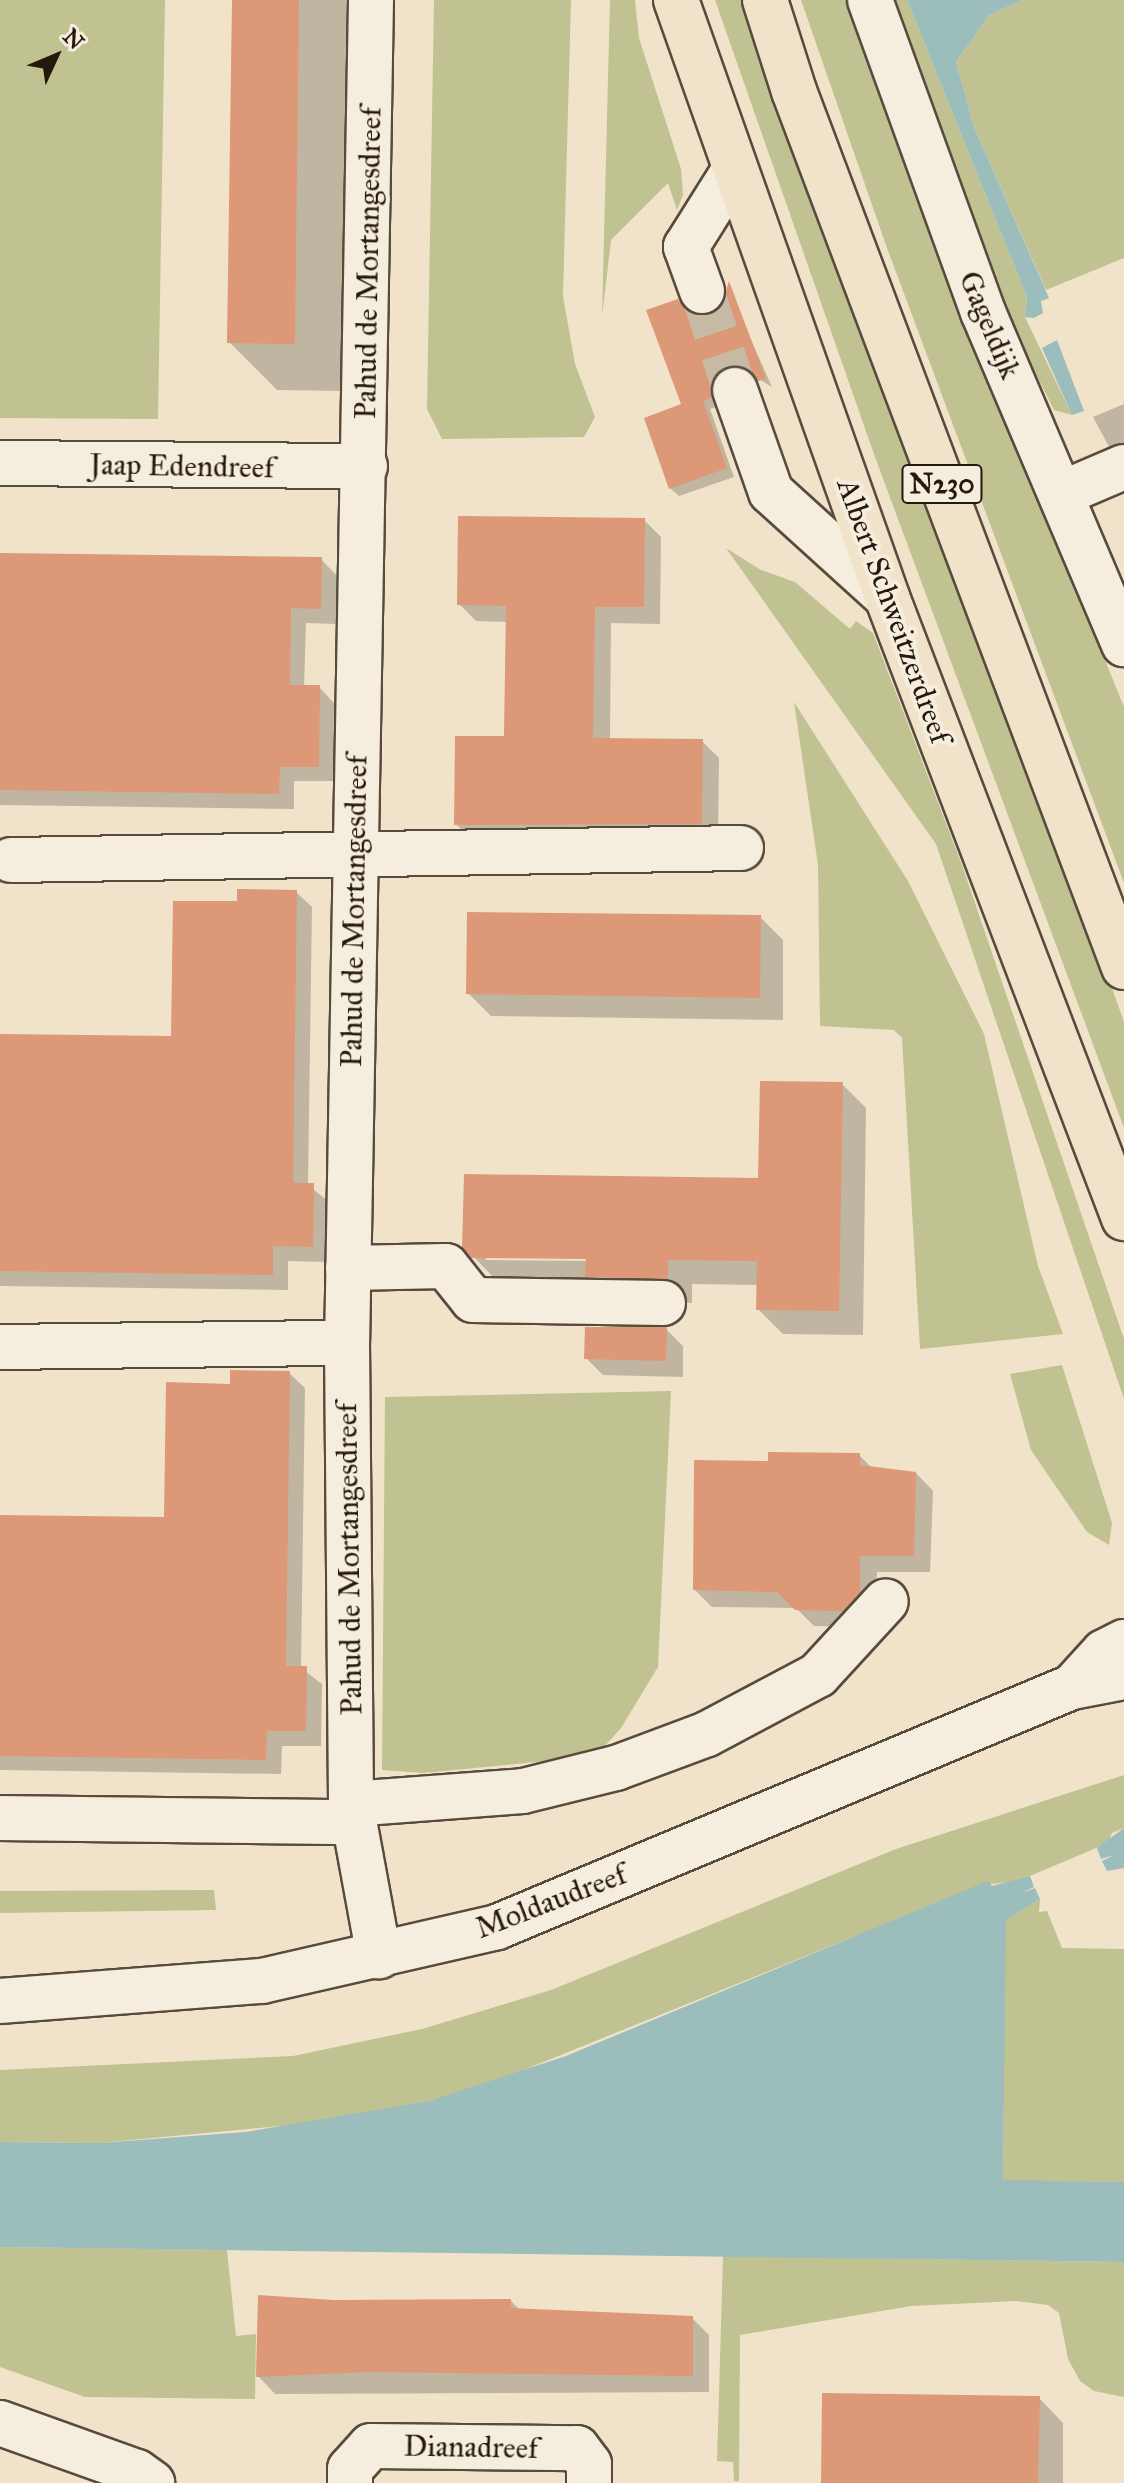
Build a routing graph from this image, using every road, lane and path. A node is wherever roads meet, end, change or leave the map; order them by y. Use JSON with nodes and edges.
{"nodes":[{"id":1,"x":371,"y":0,"type":"edge"},
{"id":2,"x":676,"y":0,"type":"edge"},
{"id":3,"x":765,"y":0,"type":"edge"},
{"id":4,"x":870,"y":0,"type":"edge"},
{"id":5,"x":733,"y":172,"type":"junction"},
{"id":6,"x":702,"y":291,"type":"tunnel mouth"},
{"id":7,"x":735,"y":390,"type":"tunnel mouth"},
{"id":8,"x":0,"y":463,"type":"edge"},
{"id":9,"x":365,"y":466,"type":"junction"},
{"id":10,"x":1124,"y":467,"type":"edge"},
{"id":11,"x":1063,"y":493,"type":"junction"},
{"id":12,"x":1107,"y":554,"type":"edge"},
{"id":13,"x":887,"y":597,"type":"junction"},
{"id":14,"x":1124,"y":644,"type":"edge"},
{"id":15,"x":741,"y":848,"type":"dead end"},
{"id":16,"x":354,"y":856,"type":"junction"},
{"id":17,"x":11,"y":860,"type":"dead end"},
{"id":18,"x":1124,"y":967,"type":"edge"},
{"id":19,"x":1124,"y":1218,"type":"edge"},
{"id":20,"x":348,"y":1268,"type":"junction"},
{"id":21,"x":663,"y":1303,"type":"dead end"},
{"id":22,"x":347,"y":1343,"type":"junction"},
{"id":23,"x":0,"y":1347,"type":"edge"},
{"id":24,"x":886,"y":1601,"type":"dead end"},
{"id":25,"x":1124,"y":1642,"type":"edge"},
{"id":26,"x":1124,"y":1677,"type":"edge"},
{"id":27,"x":1072,"y":1687,"type":"junction"},
{"id":28,"x":352,"y":1813,"type":"junction"},
{"id":29,"x":0,"y":1818,"type":"edge"},
{"id":30,"x":379,"y":1956,"type":"junction"},
{"id":31,"x":0,"y":2001,"type":"edge"},
{"id":32,"x":0,"y":2423,"type":"edge"},
{"id":33,"x":152,"y":2483,"type":"edge"},
{"id":34,"x":350,"y":2483,"type":"edge"},
{"id":35,"x":589,"y":2483,"type":"edge"}],
"edges":[{"from":1,"to":9,"type":"street","name":"Pahud de Mortangesdreef"},
{"from":2,"to":5,"type":"highway","name":"Albert Schweitzerdreef","number":"N230"},
{"from":3,"to":18,"type":"highway","number":"N230"},
{"from":4,"to":11,"type":"street","name":"Gageldijk"},
{"from":5,"to":6,"type":"street"},
{"from":5,"to":13,"type":"highway","name":"Albert Schweitzerdreef","number":"N230"},
{"from":7,"to":13,"type":"street"},
{"from":8,"to":9,"type":"street","name":"Jaap Edendreef"},
{"from":9,"to":16,"type":"street","name":"Pahud de Mortangesdreef"},
{"from":10,"to":11,"type":"street"},
{"from":11,"to":12,"type":"street","name":"Gageldijk"},
{"from":12,"to":14,"type":"street","name":"Gageldijk"},
{"from":13,"to":19,"type":"highway","name":"Albert Schweitzerdreef","number":"N230"},
{"from":15,"to":16,"type":"street"},
{"from":16,"to":17,"type":"street"},
{"from":16,"to":20,"type":"street","name":"Pahud de Mortangesdreef"},
{"from":20,"to":21,"type":"street"},
{"from":20,"to":22,"type":"street","name":"Pahud de Mortangesdreef"},
{"from":22,"to":23,"type":"street"},
{"from":22,"to":28,"type":"street","name":"Pahud de Mortangesdreef"},
{"from":24,"to":28,"type":"street"},
{"from":25,"to":27,"type":"street","name":"Moldaudreef"},
{"from":26,"to":27,"type":"street","name":"Moldaudreef"},
{"from":27,"to":30,"type":"street","name":"Moldaudreef"},
{"from":28,"to":29,"type":"street"},
{"from":28,"to":30,"type":"street","name":"Pahud de Mortangesdreef"},
{"from":30,"to":31,"type":"street","name":"Moldaudreef"},
{"from":32,"to":33,"type":"street"},
{"from":34,"to":35,"type":"street","name":"Dianadreef"}]}
